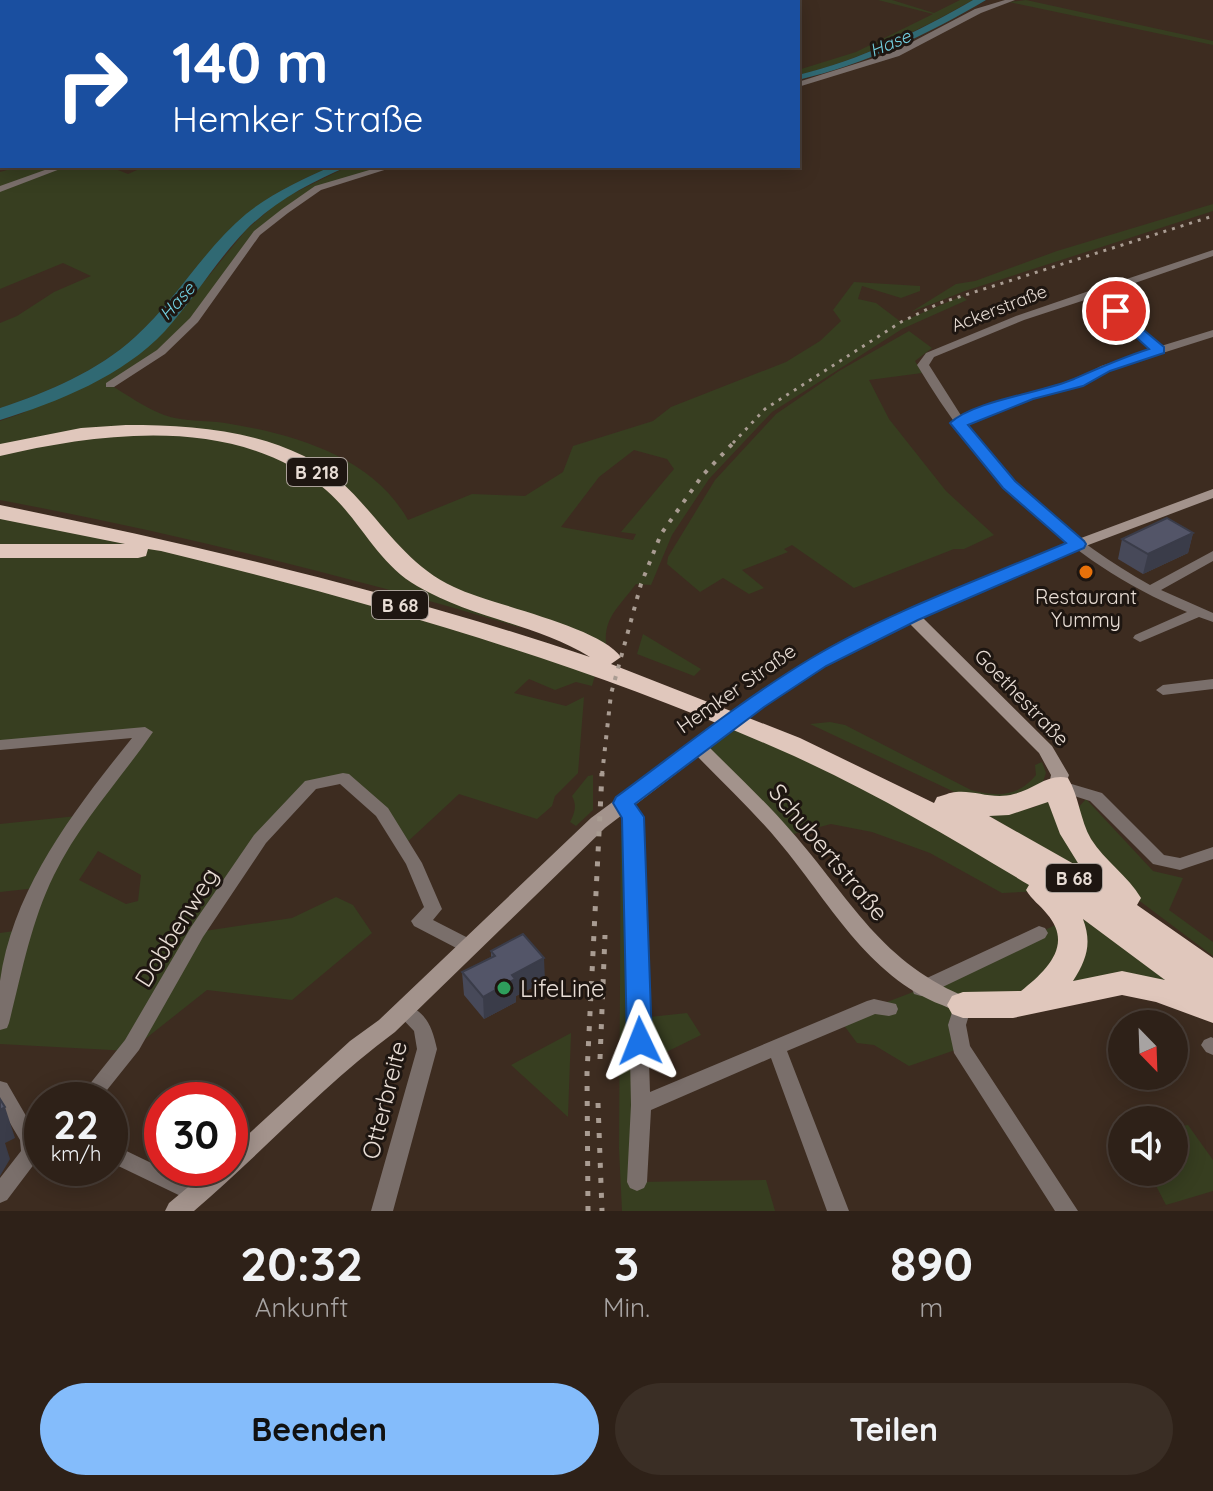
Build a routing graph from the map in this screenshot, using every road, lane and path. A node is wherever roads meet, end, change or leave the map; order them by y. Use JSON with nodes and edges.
{"nodes":[{"id":1,"x":1010,"y":0,"type":"edge"},
{"id":2,"x":800,"y":84,"type":"edge"},
{"id":3,"x":58,"y":168,"type":"edge"},
{"id":4,"x":385,"y":168,"type":"edge"},
{"id":5,"x":0,"y":189,"type":"edge"},
{"id":6,"x":1213,"y":253,"type":"edge"},
{"id":7,"x":1199,"y":258,"type":"junction"},
{"id":8,"x":1213,"y":269,"type":"edge"},
{"id":9,"x":1094,"y":291,"type":"junction"},
{"id":10,"x":1213,"y":333,"type":"edge"},
{"id":11,"x":1159,"y":350,"type":"junction"},
{"id":12,"x":110,"y":385,"type":"dead end"},
{"id":13,"x":958,"y":423,"type":"junction"},
{"id":14,"x":0,"y":450,"type":"edge"},
{"id":15,"x":1213,"y":493,"type":"edge"},
{"id":16,"x":0,"y":500,"type":"edge"},
{"id":17,"x":0,"y":512,"type":"edge"},
{"id":18,"x":1078,"y":544,"type":"junction"},
{"id":19,"x":0,"y":551,"type":"edge"},
{"id":20,"x":207,"y":554,"type":"junction"},
{"id":21,"x":1213,"y":555,"type":"edge"},
{"id":22,"x":1150,"y":591,"type":"junction"},
{"id":23,"x":1206,"y":615,"type":"edge"},
{"id":24,"x":911,"y":616,"type":"junction"},
{"id":25,"x":1140,"y":638,"type":"dead end"},
{"id":26,"x":590,"y":652,"type":"junction"},
{"id":27,"x":1213,"y":684,"type":"edge"},
{"id":28,"x":1163,"y":690,"type":"dead end"},
{"id":29,"x":0,"y":745,"type":"edge"},
{"id":30,"x":698,"y":747,"type":"junction"},
{"id":31,"x":835,"y":757,"type":"junction"},
{"id":32,"x":1058,"y":785,"type":"junction"},
{"id":33,"x":929,"y":794,"type":"junction"},
{"id":34,"x":623,"y":803,"type":"junction"},
{"id":35,"x":949,"y":823,"type":"junction"},
{"id":36,"x":1213,"y":853,"type":"edge"},
{"id":37,"x":1039,"y":933,"type":"dead end"},
{"id":38,"x":470,"y":947,"type":"junction"},
{"id":39,"x":1212,"y":973,"type":"edge"},
{"id":40,"x":921,"y":989,"type":"junction"},
{"id":41,"x":1213,"y":998,"type":"edge"},
{"id":42,"x":1031,"y":1001,"type":"junction"},
{"id":43,"x":963,"y":1005,"type":"junction"},
{"id":44,"x":889,"y":1009,"type":"dead end"},
{"id":45,"x":1213,"y":1010,"type":"edge"},
{"id":46,"x":404,"y":1011,"type":"junction"},
{"id":47,"x":0,"y":1023,"type":"edge"},
{"id":48,"x":776,"y":1047,"type":"junction"},
{"id":49,"x":102,"y":1082,"type":"edge"},
{"id":50,"x":0,"y":1089,"type":"edge"},
{"id":51,"x":308,"y":1095,"type":"junction"},
{"id":52,"x":641,"y":1105,"type":"junction"},
{"id":53,"x":24,"y":1128,"type":"edge"},
{"id":54,"x":248,"y":1137,"type":"edge"},
{"id":55,"x":128,"y":1159,"type":"edge"},
{"id":56,"x":24,"y":1165,"type":"edge"},
{"id":57,"x":637,"y":1182,"type":"dead end"},
{"id":58,"x":203,"y":1188,"type":"edge"},
{"id":59,"x":0,"y":1194,"type":"edge"},
{"id":60,"x":382,"y":1211,"type":"edge"},
{"id":61,"x":838,"y":1211,"type":"edge"},
{"id":62,"x":1067,"y":1211,"type":"edge"}],
"edges":[{"from":1,"to":2,"type":"street"},
{"from":3,"to":5,"type":"street"},
{"from":4,"to":12,"type":"street"},
{"from":6,"to":7,"type":"street","name":"Ackerstraße"},
{"from":7,"to":8,"type":"street"},
{"from":7,"to":9,"type":"street","name":"Ackerstraße"},
{"from":9,"to":11,"type":"street"},
{"from":9,"to":13,"type":"street","name":"Ackerstraße"},
{"from":10,"to":11,"type":"street"},
{"from":11,"to":13,"type":"street"},
{"from":13,"to":18,"type":"street"},
{"from":14,"to":26,"type":"highway","number":"B 218"},
{"from":15,"to":18,"type":"main road","name":"Hemker Straße"},
{"from":16,"to":26,"type":"highway","number":"B 68"},
{"from":17,"to":20,"type":"highway","number":"B 68"},
{"from":18,"to":22,"type":"street"},
{"from":18,"to":24,"type":"main road","name":"Hemker Straße"},
{"from":19,"to":20,"type":"highway"},
{"from":20,"to":26,"type":"highway","number":"B 68"},
{"from":21,"to":22,"type":"street"},
{"from":22,"to":23,"type":"street"},
{"from":23,"to":25,"type":"street"},
{"from":24,"to":30,"type":"main road","name":"Hemker Straße"},
{"from":24,"to":32,"type":"main road","name":"Goethestraße"},
{"from":26,"to":31,"type":"highway","number":"B 68"},
{"from":27,"to":28,"type":"street"},
{"from":29,"to":47,"type":"street"},
{"from":30,"to":34,"type":"main road","name":"Hemker Straße"},
{"from":30,"to":40,"type":"main road","name":"Schubertstraße"},
{"from":31,"to":33,"type":"highway","number":"B 68"},
{"from":31,"to":35,"type":"highway","number":"B 68"},
{"from":32,"to":33,"type":"highway","number":"B 68"},
{"from":32,"to":36,"type":"street"},
{"from":32,"to":39,"type":"highway","number":"B 68"},
{"from":33,"to":39,"type":"highway","number":"B 68"},
{"from":34,"to":38,"type":"main road","name":"Hemker Straße"},
{"from":34,"to":52,"type":"street"},
{"from":35,"to":41,"type":"highway","number":"B 68"},
{"from":35,"to":42,"type":"highway","number":"B 68"},
{"from":37,"to":40,"type":"street"},
{"from":38,"to":46,"type":"main road","name":"Hemker Straße"},
{"from":38,"to":49,"type":"street","name":"Dobbenweg"},
{"from":40,"to":43,"type":"main road","name":"Schubertstraße"},
{"from":42,"to":43,"type":"highway"},
{"from":42,"to":45,"type":"highway"},
{"from":43,"to":62,"type":"street"},
{"from":44,"to":48,"type":"street"},
{"from":46,"to":51,"type":"main road","name":"Hemker Straße"},
{"from":46,"to":60,"type":"street","name":"Otterbreite"},
{"from":48,"to":52,"type":"street"},
{"from":48,"to":61,"type":"street"},
{"from":50,"to":53,"type":"street"},
{"from":51,"to":54,"type":"main road","name":"Hemker Straße"},
{"from":51,"to":58,"type":"main road","name":"Hemker Straße"},
{"from":52,"to":57,"type":"street"},
{"from":55,"to":58,"type":"street"},
{"from":56,"to":59,"type":"street"}]}
